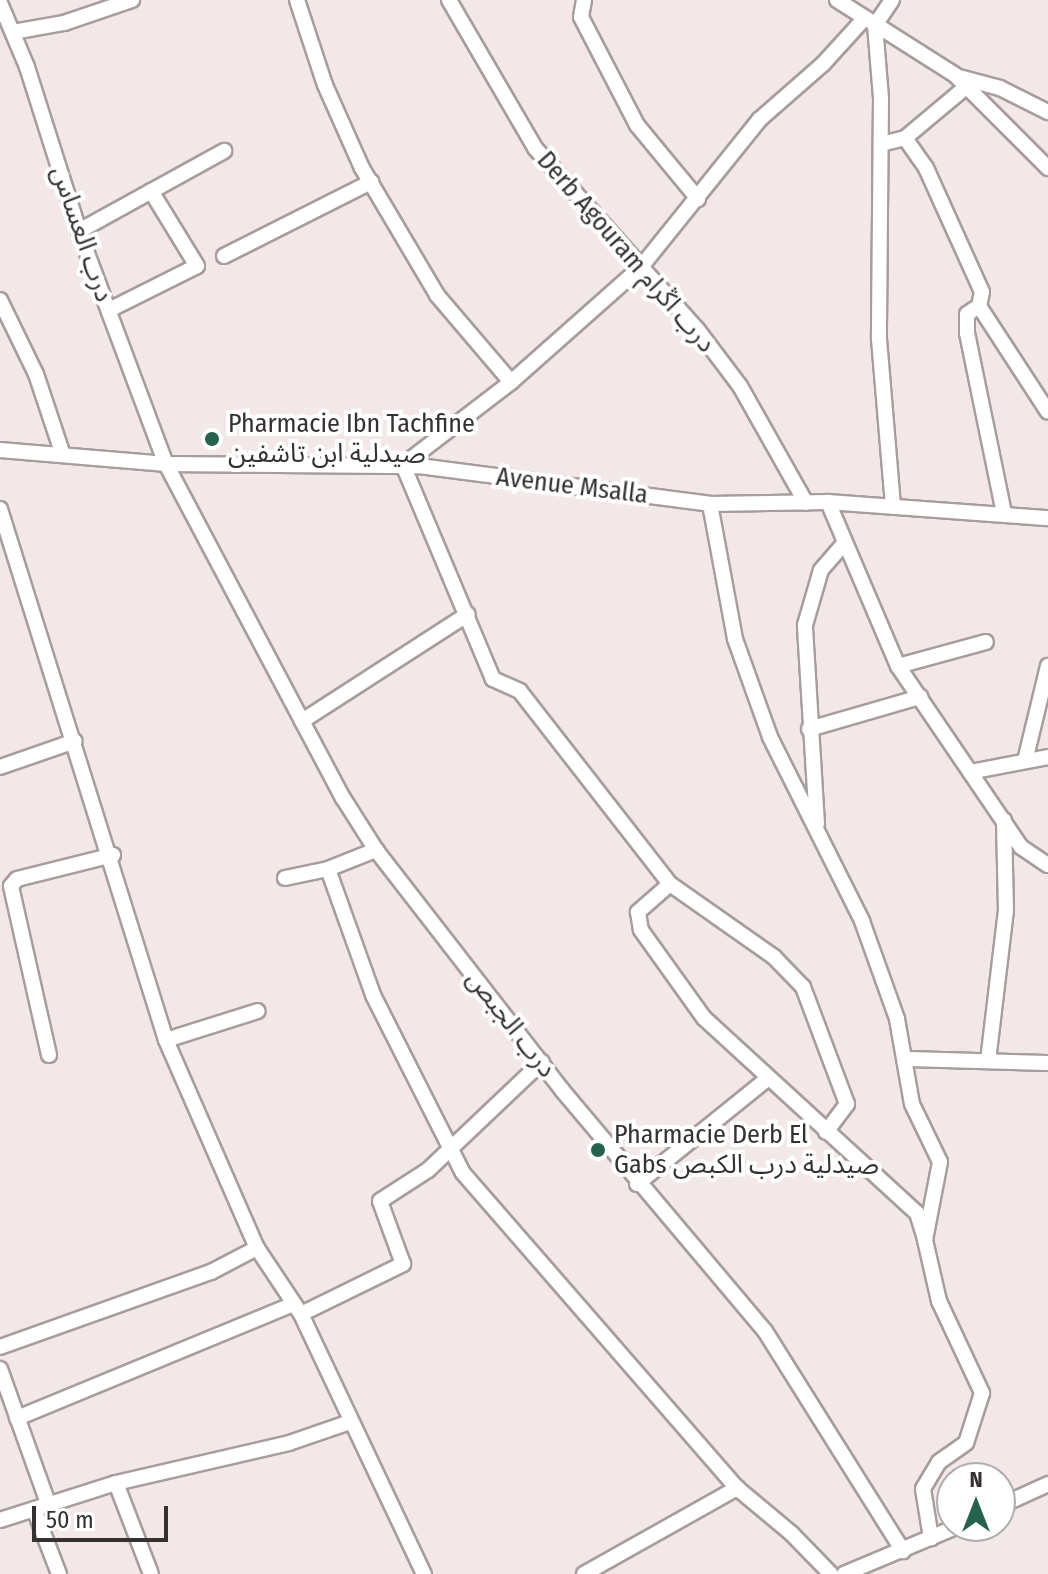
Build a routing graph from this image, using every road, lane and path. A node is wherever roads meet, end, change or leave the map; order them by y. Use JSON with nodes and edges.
{"nodes":[{"id":1,"x":132,"y":0,"type":"edge"},
{"id":2,"x":297,"y":0,"type":"edge"},
{"id":3,"x":449,"y":0,"type":"edge"},
{"id":4,"x":584,"y":0,"type":"edge"},
{"id":5,"x":837,"y":0,"type":"edge"},
{"id":6,"x":892,"y":0,"type":"edge"},
{"id":7,"x":0,"y":3,"type":"edge"},
{"id":8,"x":114,"y":3,"type":"edge"},
{"id":9,"x":869,"y":23,"type":"junction"},
{"id":10,"x":13,"y":32,"type":"junction"},
{"id":11,"x":970,"y":84,"type":"junction"},
{"id":12,"x":1048,"y":112,"type":"edge"},
{"id":13,"x":905,"y":138,"type":"junction"},
{"id":14,"x":881,"y":144,"type":"junction"},
{"id":15,"x":224,"y":151,"type":"dead end"},
{"id":16,"x":1048,"y":168,"type":"edge"},
{"id":17,"x":371,"y":182,"type":"junction"},
{"id":18,"x":151,"y":191,"type":"junction"},
{"id":19,"x":698,"y":199,"type":"junction"},
{"id":20,"x":79,"y":231,"type":"junction"},
{"id":21,"x":224,"y":256,"type":"dead end"},
{"id":22,"x":641,"y":267,"type":"junction"},
{"id":23,"x":0,"y":300,"type":"edge"},
{"id":24,"x":979,"y":306,"type":"junction"},
{"id":25,"x":109,"y":310,"type":"junction"},
{"id":26,"x":511,"y":382,"type":"junction"},
{"id":27,"x":1048,"y":412,"type":"edge"},
{"id":28,"x":0,"y":450,"type":"edge"},
{"id":29,"x":63,"y":455,"type":"junction"},
{"id":30,"x":166,"y":464,"type":"junction"},
{"id":31,"x":403,"y":465,"type":"junction"},
{"id":32,"x":828,"y":502,"type":"junction"},
{"id":33,"x":806,"y":503,"type":"junction"},
{"id":34,"x":710,"y":504,"type":"junction"},
{"id":35,"x":893,"y":506,"type":"junction"},
{"id":36,"x":0,"y":509,"type":"edge"},
{"id":37,"x":1004,"y":513,"type":"junction"},
{"id":38,"x":1048,"y":518,"type":"edge"},
{"id":39,"x":844,"y":544,"type":"junction"},
{"id":40,"x":468,"y":614,"type":"junction"},
{"id":41,"x":986,"y":642,"type":"dead end"},
{"id":42,"x":898,"y":666,"type":"junction"},
{"id":43,"x":1048,"y":666,"type":"edge"},
{"id":44,"x":920,"y":697,"type":"junction"},
{"id":45,"x":302,"y":721,"type":"junction"},
{"id":46,"x":809,"y":729,"type":"junction"},
{"id":47,"x":75,"y":741,"type":"junction"},
{"id":48,"x":1048,"y":757,"type":"edge"},
{"id":49,"x":1025,"y":761,"type":"junction"},
{"id":50,"x":0,"y":767,"type":"edge"},
{"id":51,"x":970,"y":772,"type":"junction"},
{"id":52,"x":1004,"y":819,"type":"junction"},
{"id":53,"x":818,"y":831,"type":"junction"},
{"id":54,"x":376,"y":850,"type":"junction"},
{"id":55,"x":113,"y":855,"type":"junction"},
{"id":56,"x":1048,"y":865,"type":"edge"},
{"id":57,"x":328,"y":869,"type":"junction"},
{"id":58,"x":285,"y":878,"type":"dead end"},
{"id":59,"x":670,"y":884,"type":"junction"},
{"id":60,"x":258,"y":1011,"type":"dead end"},
{"id":61,"x":166,"y":1040,"type":"junction"},
{"id":62,"x":49,"y":1055,"type":"dead end"},
{"id":63,"x":907,"y":1059,"type":"junction"},
{"id":64,"x":988,"y":1061,"type":"junction"},
{"id":65,"x":542,"y":1062,"type":"junction"},
{"id":66,"x":1048,"y":1063,"type":"edge"},
{"id":67,"x":766,"y":1080,"type":"junction"},
{"id":68,"x":826,"y":1132,"type":"junction"},
{"id":69,"x":447,"y":1149,"type":"junction"},
{"id":70,"x":637,"y":1184,"type":"junction"},
{"id":71,"x":925,"y":1240,"type":"junction"},
{"id":72,"x":257,"y":1248,"type":"junction"},
{"id":73,"x":297,"y":1309,"type":"junction"},
{"id":74,"x":0,"y":1347,"type":"edge"},
{"id":75,"x":0,"y":1369,"type":"edge"},
{"id":76,"x":3,"y":1389,"type":"edge"},
{"id":77,"x":17,"y":1418,"type":"junction"},
{"id":78,"x":350,"y":1422,"type":"junction"},
{"id":79,"x":116,"y":1483,"type":"junction"},
{"id":80,"x":1048,"y":1484,"type":"edge"},
{"id":81,"x":737,"y":1488,"type":"junction"},
{"id":82,"x":1016,"y":1499,"type":"edge"},
{"id":83,"x":41,"y":1506,"type":"junction"},
{"id":84,"x":0,"y":1520,"type":"edge"},
{"id":85,"x":936,"y":1536,"type":"edge"},
{"id":86,"x":931,"y":1538,"type":"junction"},
{"id":87,"x":903,"y":1551,"type":"junction"},
{"id":88,"x":59,"y":1574,"type":"edge"},
{"id":89,"x":151,"y":1574,"type":"edge"},
{"id":90,"x":424,"y":1574,"type":"edge"},
{"id":91,"x":584,"y":1574,"type":"edge"},
{"id":92,"x":831,"y":1574,"type":"edge"},
{"id":93,"x":844,"y":1574,"type":"edge"}],
"edges":[{"from":1,"to":8,"type":"street"},
{"from":2,"to":17,"type":"street"},
{"from":3,"to":22,"type":"street","name":"Derb Agouram درب اڭرام"},
{"from":4,"to":19,"type":"street"},
{"from":5,"to":9,"type":"street"},
{"from":6,"to":9,"type":"street"},
{"from":7,"to":10,"type":"street","name":"درب العساس"},
{"from":8,"to":10,"type":"street"},
{"from":9,"to":11,"type":"street"},
{"from":9,"to":14,"type":"street"},
{"from":9,"to":19,"type":"street"},
{"from":10,"to":20,"type":"street","name":"درب العساس"},
{"from":11,"to":12,"type":"street"},
{"from":11,"to":13,"type":"street"},
{"from":11,"to":16,"type":"street"},
{"from":13,"to":14,"type":"street"},
{"from":13,"to":24,"type":"street"},
{"from":14,"to":35,"type":"street"},
{"from":15,"to":18,"type":"street"},
{"from":17,"to":21,"type":"street"},
{"from":17,"to":26,"type":"street"},
{"from":18,"to":20,"type":"street"},
{"from":18,"to":25,"type":"street"},
{"from":19,"to":22,"type":"street"},
{"from":20,"to":25,"type":"street","name":"درب العساس"},
{"from":22,"to":26,"type":"street"},
{"from":22,"to":33,"type":"street","name":"Derb Agouram درب اڭرام"},
{"from":23,"to":29,"type":"street"},
{"from":24,"to":27,"type":"street"},
{"from":24,"to":37,"type":"street"},
{"from":25,"to":30,"type":"street","name":"درب العساس"},
{"from":26,"to":31,"type":"street"},
{"from":28,"to":29,"type":"street","name":"Avenue Msalla"},
{"from":29,"to":30,"type":"street","name":"Avenue Msalla"},
{"from":30,"to":31,"type":"street","name":"Avenue Msalla"},
{"from":30,"to":45,"type":"street","name":"درب الجبص"},
{"from":31,"to":34,"type":"street","name":"Avenue Msalla"},
{"from":31,"to":40,"type":"street"},
{"from":32,"to":33,"type":"street","name":"Avenue Msalla"},
{"from":32,"to":35,"type":"street","name":"Avenue Msalla"},
{"from":32,"to":39,"type":"street"},
{"from":33,"to":34,"type":"street","name":"Avenue Msalla"},
{"from":34,"to":53,"type":"street"},
{"from":35,"to":37,"type":"street","name":"Avenue Msalla"},
{"from":36,"to":47,"type":"street"},
{"from":37,"to":38,"type":"street","name":"Avenue Msalla"},
{"from":39,"to":42,"type":"street"},
{"from":39,"to":46,"type":"street"},
{"from":40,"to":45,"type":"street"},
{"from":40,"to":59,"type":"street"},
{"from":41,"to":42,"type":"street"},
{"from":42,"to":44,"type":"street"},
{"from":43,"to":49,"type":"street"},
{"from":44,"to":46,"type":"street"},
{"from":44,"to":51,"type":"street"},
{"from":45,"to":54,"type":"street","name":"درب الجبص"},
{"from":46,"to":53,"type":"street"},
{"from":47,"to":50,"type":"street"},
{"from":47,"to":55,"type":"street"},
{"from":48,"to":49,"type":"street"},
{"from":49,"to":51,"type":"street"},
{"from":51,"to":52,"type":"street"},
{"from":52,"to":56,"type":"street"},
{"from":52,"to":64,"type":"street"},
{"from":53,"to":63,"type":"street"},
{"from":54,"to":57,"type":"street"},
{"from":54,"to":65,"type":"street","name":"درب الجبص"},
{"from":55,"to":61,"type":"street"},
{"from":55,"to":62,"type":"street"},
{"from":57,"to":58,"type":"street"},
{"from":57,"to":69,"type":"street"},
{"from":59,"to":67,"type":"street"},
{"from":59,"to":68,"type":"street"},
{"from":60,"to":61,"type":"street"},
{"from":61,"to":72,"type":"street"},
{"from":63,"to":64,"type":"street"},
{"from":63,"to":71,"type":"street"},
{"from":64,"to":66,"type":"street"},
{"from":65,"to":69,"type":"street"},
{"from":65,"to":70,"type":"street","name":"درب الجبص"},
{"from":67,"to":68,"type":"street"},
{"from":67,"to":70,"type":"street"},
{"from":68,"to":71,"type":"street"},
{"from":69,"to":73,"type":"street"},
{"from":69,"to":81,"type":"street"},
{"from":70,"to":87,"type":"street","name":"درب الجبص"},
{"from":71,"to":86,"type":"street"},
{"from":72,"to":73,"type":"street"},
{"from":72,"to":74,"type":"street"},
{"from":73,"to":77,"type":"street"},
{"from":73,"to":78,"type":"street"},
{"from":75,"to":76,"type":"street"},
{"from":76,"to":77,"type":"street"},
{"from":77,"to":83,"type":"street"},
{"from":78,"to":79,"type":"street"},
{"from":78,"to":90,"type":"street"},
{"from":79,"to":83,"type":"street"},
{"from":79,"to":89,"type":"street"},
{"from":80,"to":82,"type":"street"},
{"from":81,"to":91,"type":"street"},
{"from":81,"to":92,"type":"street"},
{"from":83,"to":84,"type":"street"},
{"from":83,"to":88,"type":"street"},
{"from":85,"to":86,"type":"street"},
{"from":86,"to":87,"type":"street"},
{"from":87,"to":93,"type":"street"}]}
